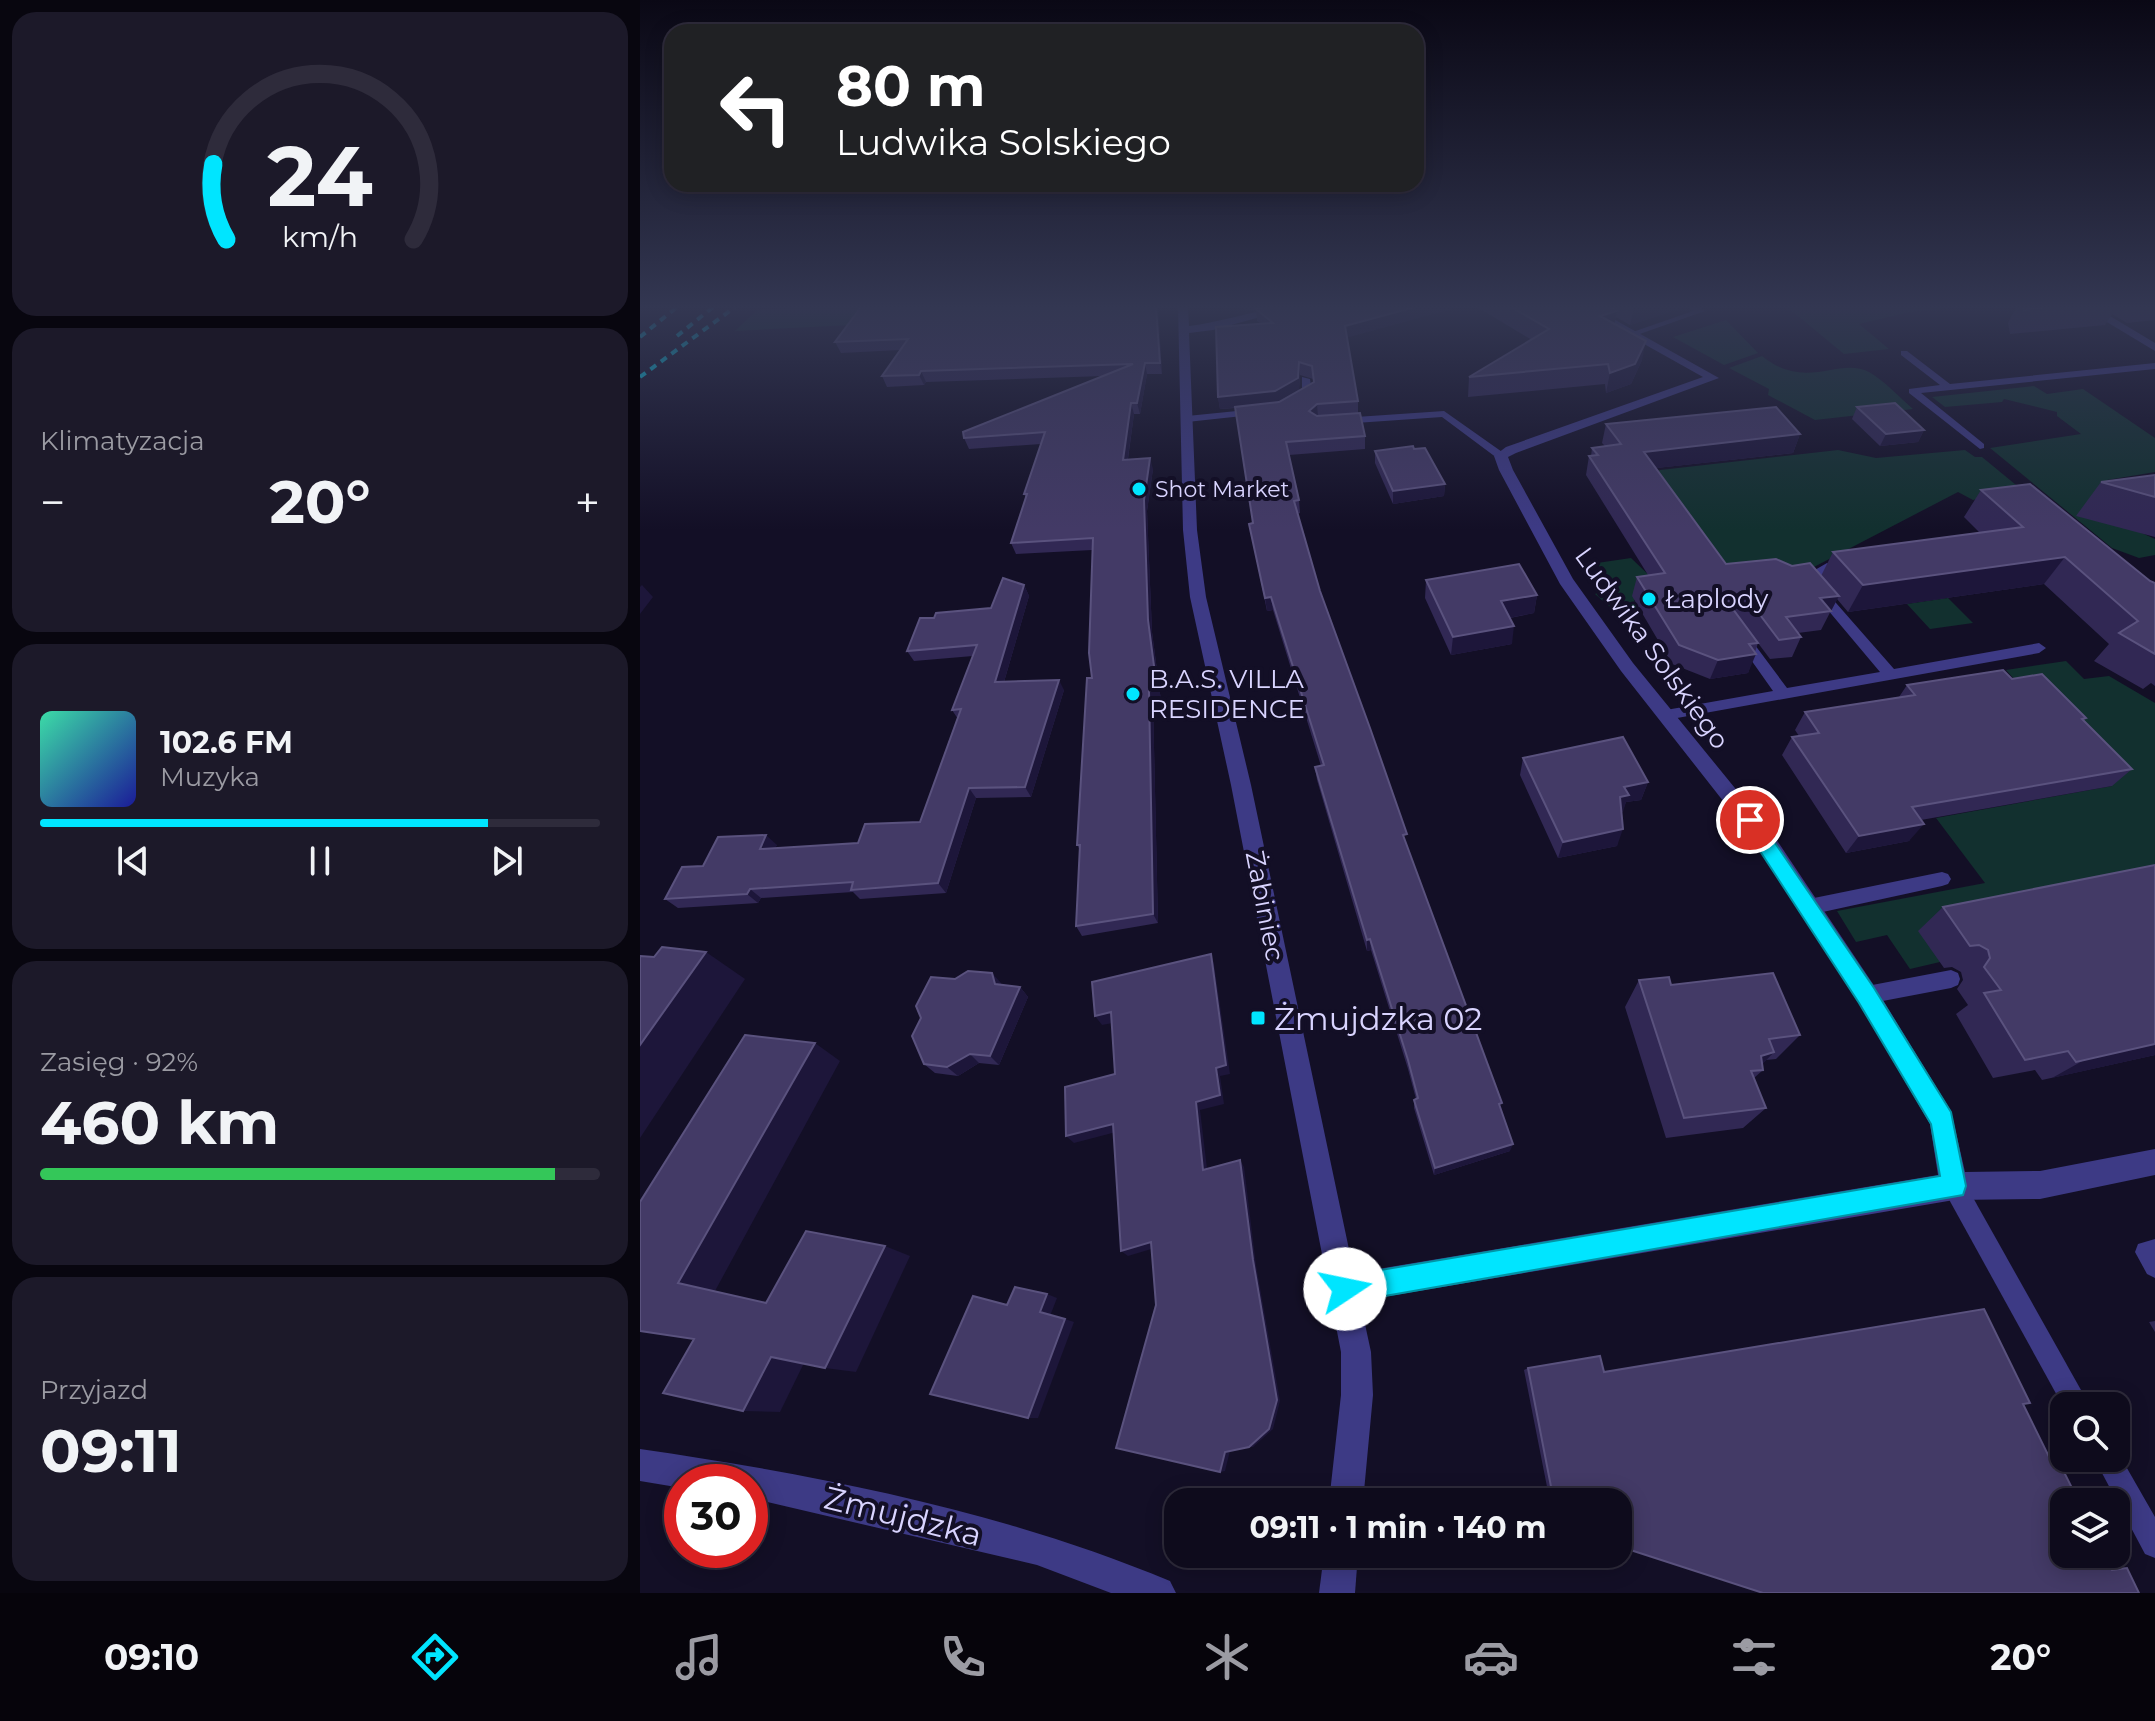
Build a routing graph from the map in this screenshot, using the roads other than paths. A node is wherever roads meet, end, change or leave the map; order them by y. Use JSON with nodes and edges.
{"nodes":[{"id":1,"x":1186,"y":381,"type":"edge"},
{"id":2,"x":1305,"y":381,"type":"edge"},
{"id":3,"x":1703,"y":381,"type":"edge"},
{"id":4,"x":1941,"y":381,"type":"edge"},
{"id":5,"x":2004,"y":381,"type":"edge"},
{"id":6,"x":1948,"y":387,"type":"junction"},
{"id":7,"x":1285,"y":403,"type":"edge"},
{"id":8,"x":1264,"y":411,"type":"edge"},
{"id":9,"x":1187,"y":419,"type":"junction"},
{"id":10,"x":1333,"y":422,"type":"edge"},
{"id":11,"x":1980,"y":446,"type":"dead end"},
{"id":12,"x":1501,"y":456,"type":"junction"},
{"id":13,"x":1827,"y":567,"type":"dead end"},
{"id":14,"x":1732,"y":623,"type":"edge"},
{"id":15,"x":2039,"y":648,"type":"dead end"},
{"id":16,"x":1890,"y":674,"type":"junction"},
{"id":17,"x":1783,"y":694,"type":"junction"},
{"id":18,"x":1666,"y":715,"type":"junction"},
{"id":19,"x":1942,"y":879,"type":"dead end"},
{"id":20,"x":1809,"y":907,"type":"junction"},
{"id":21,"x":1951,"y":979,"type":"dead end"},
{"id":22,"x":1867,"y":995,"type":"junction"},
{"id":23,"x":2155,"y":1162,"type":"edge"},
{"id":24,"x":1954,"y":1186,"type":"junction"},
{"id":25,"x":2155,"y":1250,"type":"edge"},
{"id":26,"x":2155,"y":1266,"type":"edge"},
{"id":27,"x":1345,"y":1289,"type":"junction"},
{"id":28,"x":2069,"y":1392,"type":"edge"},
{"id":29,"x":640,"y":1465,"type":"edge"},
{"id":30,"x":2115,"y":1472,"type":"edge"},
{"id":31,"x":1347,"y":1488,"type":"edge"},
{"id":32,"x":2155,"y":1544,"type":"edge"},
{"id":33,"x":1340,"y":1568,"type":"edge"},
{"id":34,"x":1158,"y":1593,"type":"edge"},
{"id":35,"x":1337,"y":1593,"type":"edge"}],
"edges":[{"from":1,"to":9,"type":"street","name":"Żabiniec"},
{"from":2,"to":7,"type":"lane"},
{"from":3,"to":12,"type":"street"},
{"from":4,"to":6,"type":"lane"},
{"from":5,"to":6,"type":"lane"},
{"from":6,"to":11,"type":"lane"},
{"from":8,"to":9,"type":"lane"},
{"from":9,"to":27,"type":"street","name":"Żabiniec"},
{"from":10,"to":12,"type":"lane"},
{"from":12,"to":18,"type":"street","name":"Ludwika Solskiego"},
{"from":13,"to":16,"type":"lane"},
{"from":14,"to":17,"type":"lane"},
{"from":15,"to":16,"type":"lane"},
{"from":16,"to":17,"type":"lane"},
{"from":17,"to":18,"type":"lane"},
{"from":18,"to":20,"type":"street","name":"Ludwika Solskiego"},
{"from":19,"to":20,"type":"lane"},
{"from":20,"to":22,"type":"street","name":"Ludwika Solskiego"},
{"from":21,"to":22,"type":"lane"},
{"from":22,"to":24,"type":"street","name":"Ludwika Solskiego"},
{"from":23,"to":24,"type":"street"},
{"from":24,"to":27,"type":"street"},
{"from":24,"to":28,"type":"lane"},
{"from":25,"to":26,"type":"lane"},
{"from":27,"to":31,"type":"street","name":"Żabiniec"},
{"from":29,"to":34,"type":"street","name":"Żmujdzka"},
{"from":30,"to":32,"type":"lane"},
{"from":33,"to":35,"type":"street"}]}
